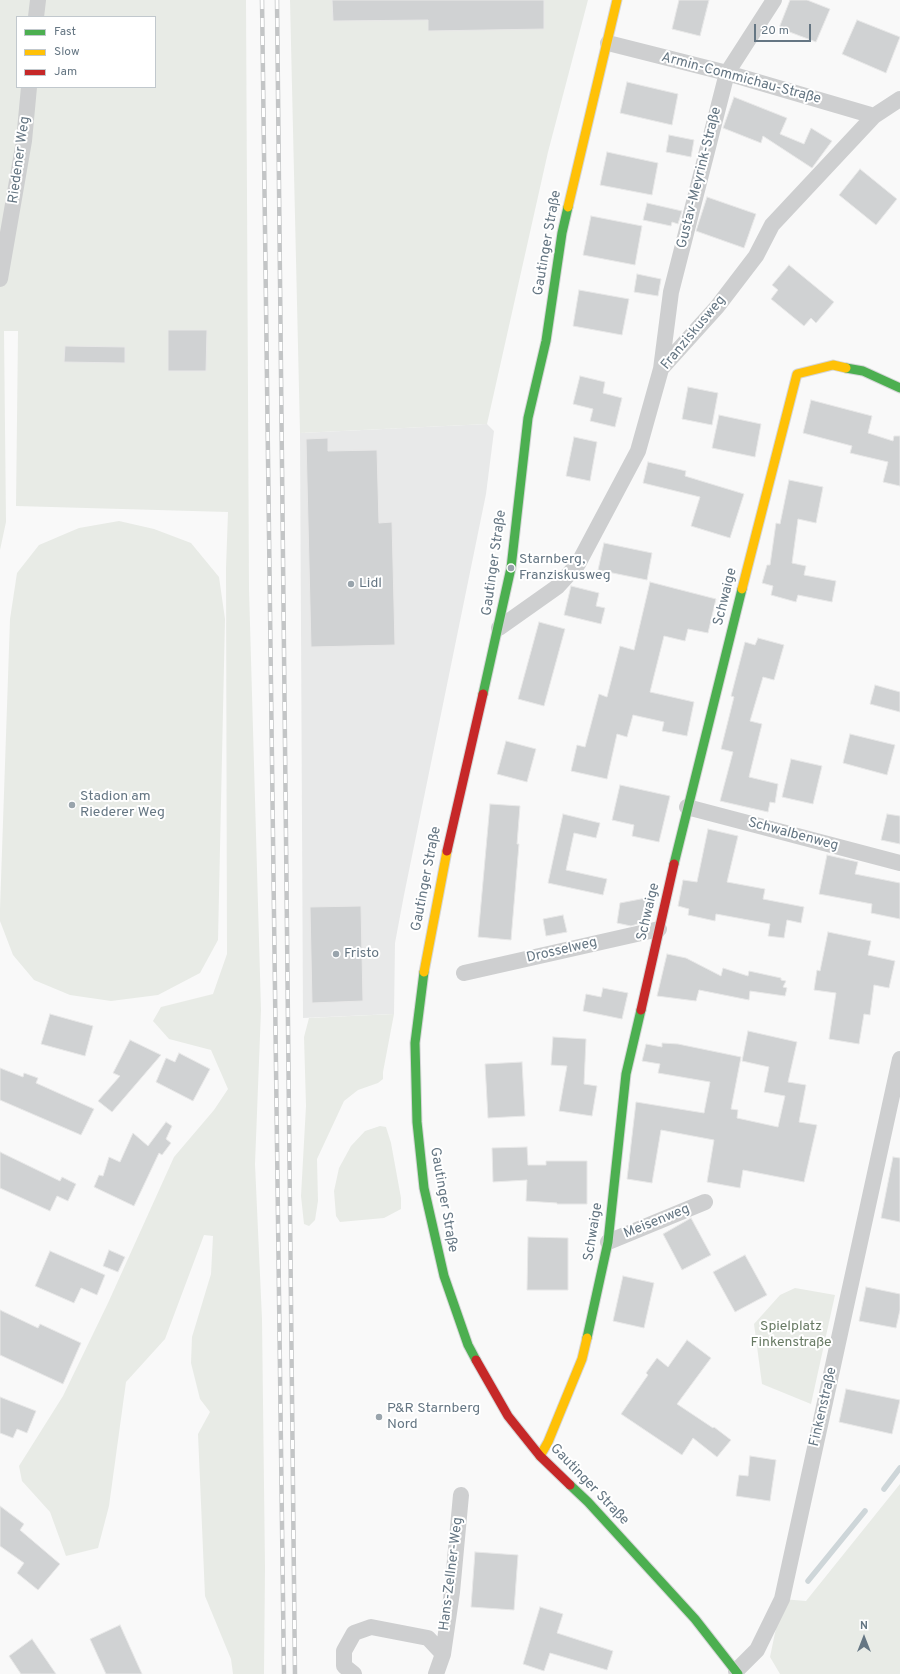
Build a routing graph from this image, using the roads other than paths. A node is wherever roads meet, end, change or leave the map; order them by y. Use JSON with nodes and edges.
{"nodes":[{"id":1,"x":38,"y":0,"type":"edge"},
{"id":2,"x":617,"y":0,"type":"edge"},
{"id":3,"x":774,"y":0,"type":"edge"},
{"id":4,"x":36,"y":16,"type":"edge"},
{"id":5,"x":608,"y":43,"type":"junction"},
{"id":6,"x":727,"y":73,"type":"junction"},
{"id":7,"x":29,"y":88,"type":"edge"},
{"id":8,"x":900,"y":98,"type":"edge"},
{"id":9,"x":874,"y":116,"type":"junction"},
{"id":10,"x":0,"y":280,"type":"edge"},
{"id":11,"x":661,"y":369,"type":"junction"},
{"id":12,"x":900,"y":388,"type":"edge"},
{"id":13,"x":499,"y":628,"type":"junction"},
{"id":14,"x":687,"y":807,"type":"junction"},
{"id":15,"x":900,"y":863,"type":"edge"},
{"id":16,"x":659,"y":929,"type":"junction"},
{"id":17,"x":464,"y":973,"type":"dead end"},
{"id":18,"x":900,"y":1060,"type":"edge"},
{"id":19,"x":705,"y":1202,"type":"dead end"},
{"id":20,"x":608,"y":1242,"type":"junction"},
{"id":21,"x":540,"y":1456,"type":"junction"},
{"id":22,"x":461,"y":1495,"type":"dead end"},
{"id":23,"x":443,"y":1654,"type":"junction"},
{"id":24,"x":737,"y":1672,"type":"edge"},
{"id":25,"x":354,"y":1674,"type":"edge"},
{"id":26,"x":436,"y":1674,"type":"edge"}],
"edges":[{"from":1,"to":4,"type":"street"},
{"from":2,"to":5,"type":"main road","name":"Gautinger Straße"},
{"from":3,"to":6,"type":"street","name":"Gustav-Meyrink-Straße"},
{"from":5,"to":6,"type":"street","name":"Armin-Commichau-Straße"},
{"from":5,"to":13,"type":"main road","name":"Gautinger Straße"},
{"from":6,"to":9,"type":"street","name":"Armin-Commichau-Straße"},
{"from":6,"to":11,"type":"street","name":"Gustav-Meyrink-Straße"},
{"from":7,"to":10,"type":"street","name":"Riedener Weg"},
{"from":8,"to":9,"type":"street","name":"Franziskusweg"},
{"from":9,"to":11,"type":"street","name":"Franziskusweg"},
{"from":11,"to":13,"type":"street","name":"Franziskusweg"},
{"from":12,"to":14,"type":"main road","name":"Schwaige"},
{"from":13,"to":21,"type":"main road","name":"Gautinger Straße"},
{"from":14,"to":15,"type":"street","name":"Schwalbenweg"},
{"from":14,"to":16,"type":"main road","name":"Schwaige"},
{"from":16,"to":17,"type":"street","name":"Drosselweg"},
{"from":16,"to":20,"type":"main road","name":"Schwaige"},
{"from":18,"to":24,"type":"street","name":"Finkenstraße"},
{"from":19,"to":20,"type":"street","name":"Meisenweg"},
{"from":20,"to":21,"type":"main road","name":"Schwaige"},
{"from":21,"to":24,"type":"main road","name":"Gautinger Straße"},
{"from":22,"to":23,"type":"street","name":"Hans-Zellner-Weg"},
{"from":23,"to":25,"type":"street","name":"Hans-Zellner-Weg"},
{"from":23,"to":26,"type":"street","name":"Hans-Zellner-Weg"}]}
